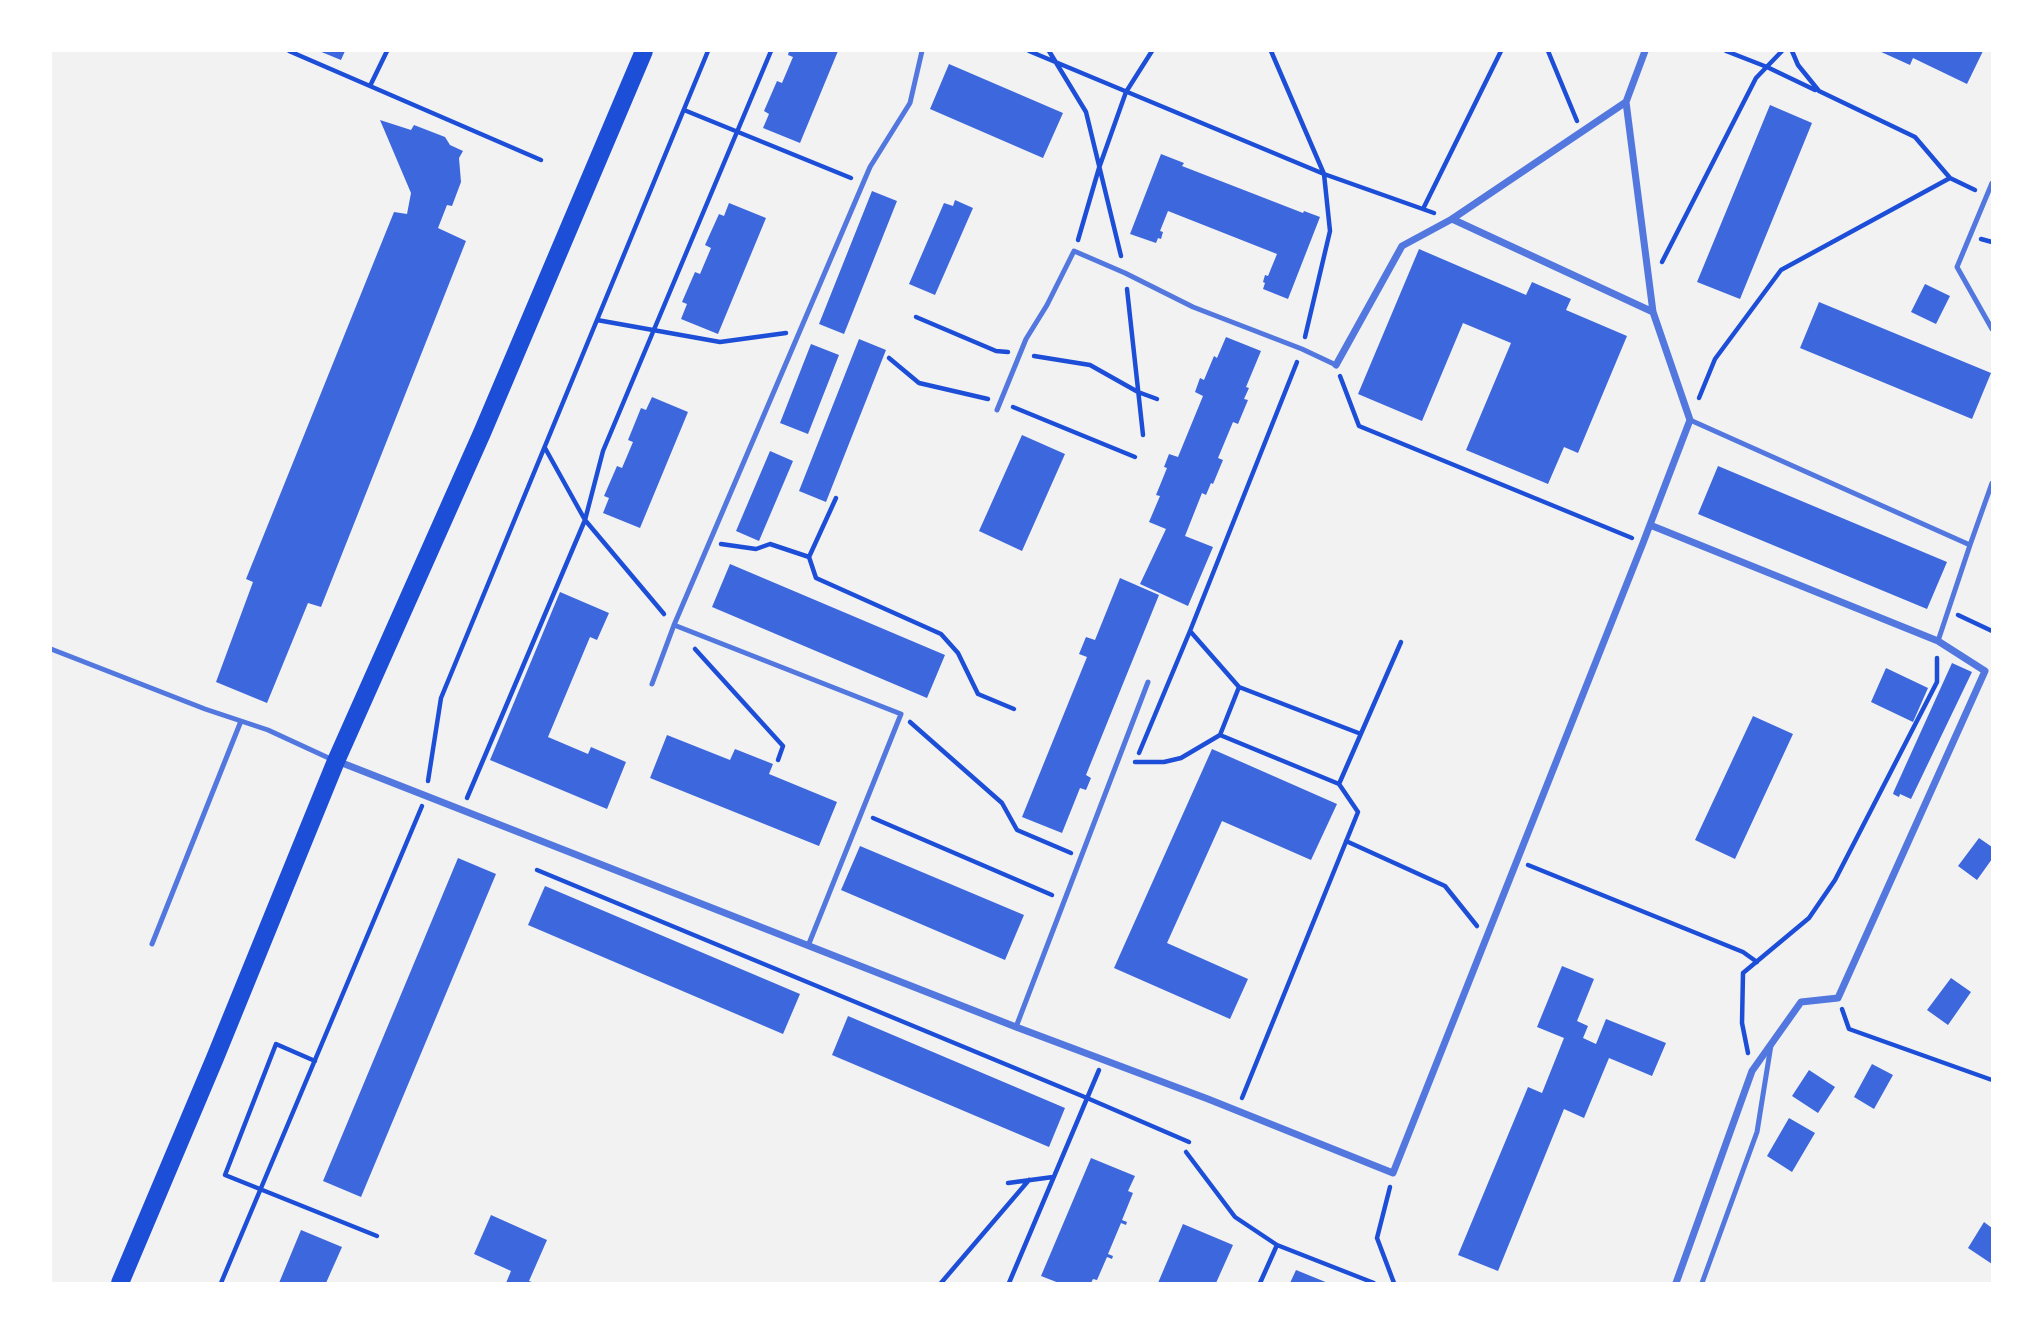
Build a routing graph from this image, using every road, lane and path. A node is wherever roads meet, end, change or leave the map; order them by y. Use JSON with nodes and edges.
{"nodes":[{"id":1,"x":289,"y":51,"type":"edge"},
{"id":2,"x":387,"y":51,"type":"edge"},
{"id":3,"x":644,"y":51,"type":"edge"},
{"id":4,"x":708,"y":51,"type":"edge"},
{"id":5,"x":771,"y":51,"type":"edge"},
{"id":6,"x":922,"y":51,"type":"edge"},
{"id":7,"x":1029,"y":51,"type":"edge"},
{"id":8,"x":1049,"y":51,"type":"edge"},
{"id":9,"x":1152,"y":51,"type":"edge"},
{"id":10,"x":1271,"y":51,"type":"edge"},
{"id":11,"x":1501,"y":51,"type":"edge"},
{"id":12,"x":1548,"y":51,"type":"edge"},
{"id":13,"x":1645,"y":51,"type":"edge"},
{"id":14,"x":1726,"y":51,"type":"edge"},
{"id":15,"x":1782,"y":51,"type":"edge"},
{"id":16,"x":1792,"y":51,"type":"edge"},
{"id":17,"x":1055,"y":61,"type":"junction"},
{"id":18,"x":1767,"y":66,"type":"junction"},
{"id":19,"x":370,"y":86,"type":"junction"},
{"id":20,"x":1818,"y":91,"type":"junction"},
{"id":21,"x":1126,"y":92,"type":"junction"},
{"id":22,"x":1626,"y":102,"type":"junction"},
{"id":23,"x":684,"y":110,"type":"junction"},
{"id":24,"x":737,"y":132,"type":"junction"},
{"id":25,"x":1581,"y":132,"type":"junction"},
{"id":26,"x":541,"y":160,"type":"dead end"},
{"id":27,"x":1099,"y":169,"type":"junction"},
{"id":28,"x":1324,"y":174,"type":"junction"},
{"id":29,"x":1950,"y":178,"type":"junction"},
{"id":30,"x":1992,"y":183,"type":"edge"},
{"id":31,"x":865,"y":184,"type":"junction"},
{"id":32,"x":1986,"y":196,"type":"junction"},
{"id":33,"x":1423,"y":209,"type":"junction"},
{"id":34,"x":1452,"y":219,"type":"junction"},
{"id":35,"x":1074,"y":251,"type":"junction"},
{"id":36,"x":1125,"y":273,"type":"junction"},
{"id":37,"x":1649,"y":285,"type":"junction"},
{"id":38,"x":1653,"y":312,"type":"junction"},
{"id":39,"x":916,"y":317,"type":"dead end"},
{"id":40,"x":597,"y":320,"type":"junction"},
{"id":41,"x":1992,"y":329,"type":"edge"},
{"id":42,"x":654,"y":330,"type":"junction"},
{"id":43,"x":801,"y":331,"type":"junction"},
{"id":44,"x":1302,"y":349,"type":"junction"},
{"id":45,"x":1020,"y":353,"type":"junction"},
{"id":46,"x":1336,"y":365,"type":"junction"},
{"id":47,"x":1138,"y":392,"type":"junction"},
{"id":48,"x":1157,"y":399,"type":"dead end"},
{"id":49,"x":997,"y":410,"type":"dead end"},
{"id":50,"x":1690,"y":420,"type":"junction"},
{"id":51,"x":1143,"y":435,"type":"dead end"},
{"id":52,"x":545,"y":447,"type":"junction"},
{"id":53,"x":1992,"y":483,"type":"edge"},
{"id":54,"x":836,"y":498,"type":"dead end"},
{"id":55,"x":585,"y":520,"type":"junction"},
{"id":56,"x":1650,"y":525,"type":"junction"},
{"id":57,"x":709,"y":542,"type":"junction"},
{"id":58,"x":1643,"y":543,"type":"junction"},
{"id":59,"x":1970,"y":545,"type":"junction"},
{"id":60,"x":809,"y":557,"type":"junction"},
{"id":61,"x":1947,"y":610,"type":"junction"},
{"id":62,"x":674,"y":625,"type":"junction"},
{"id":63,"x":1191,"y":631,"type":"junction"},
{"id":64,"x":1992,"y":631,"type":"edge"},
{"id":65,"x":1938,"y":641,"type":"junction"},
{"id":66,"x":1401,"y":642,"type":"dead end"},
{"id":67,"x":51,"y":649,"type":"edge"},
{"id":68,"x":1148,"y":682,"type":"dead end"},
{"id":69,"x":652,"y":684,"type":"dead end"},
{"id":70,"x":1239,"y":687,"type":"junction"},
{"id":71,"x":1014,"y":709,"type":"dead end"},
{"id":72,"x":901,"y":714,"type":"junction"},
{"id":73,"x":241,"y":721,"type":"junction"},
{"id":74,"x":1361,"y":734,"type":"junction"},
{"id":75,"x":1220,"y":735,"type":"junction"},
{"id":76,"x":1120,"y":755,"type":"junction"},
{"id":77,"x":778,"y":760,"type":"dead end"},
{"id":78,"x":336,"y":761,"type":"junction"},
{"id":79,"x":1135,"y":762,"type":"junction"},
{"id":80,"x":1339,"y":784,"type":"junction"},
{"id":81,"x":426,"y":796,"type":"junction"},
{"id":82,"x":461,"y":810,"type":"junction"},
{"id":83,"x":863,"y":813,"type":"junction"},
{"id":84,"x":1346,"y":841,"type":"junction"},
{"id":85,"x":1081,"y":858,"type":"junction"},
{"id":86,"x":1517,"y":860,"type":"junction"},
{"id":87,"x":537,"y":870,"type":"dead end"},
{"id":88,"x":1064,"y":901,"type":"junction"},
{"id":89,"x":1486,"y":937,"type":"junction"},
{"id":90,"x":152,"y":944,"type":"dead end"},
{"id":91,"x":808,"y":946,"type":"junction"},
{"id":92,"x":1757,"y":961,"type":"junction"},
{"id":93,"x":1838,"y":998,"type":"junction"},
{"id":94,"x":1016,"y":1027,"type":"junction"},
{"id":95,"x":1772,"y":1042,"type":"junction"},
{"id":96,"x":315,"y":1060,"type":"junction"},
{"id":97,"x":1103,"y":1060,"type":"junction"},
{"id":98,"x":1752,"y":1071,"type":"junction"},
{"id":99,"x":1992,"y":1080,"type":"edge"},
{"id":100,"x":1087,"y":1098,"type":"junction"},
{"id":101,"x":1237,"y":1111,"type":"junction"},
{"id":102,"x":1189,"y":1142,"type":"dead end"},
{"id":103,"x":1185,"y":1152,"type":"dead end"},
{"id":104,"x":1393,"y":1173,"type":"junction"},
{"id":105,"x":1053,"y":1177,"type":"junction"},
{"id":106,"x":1029,"y":1180,"type":"junction"},
{"id":107,"x":1008,"y":1183,"type":"dead end"},
{"id":108,"x":261,"y":1190,"type":"junction"},
{"id":109,"x":377,"y":1236,"type":"dead end"},
{"id":110,"x":1277,"y":1245,"type":"junction"},
{"id":111,"x":120,"y":1283,"type":"edge"},
{"id":112,"x":221,"y":1283,"type":"edge"},
{"id":113,"x":941,"y":1283,"type":"edge"},
{"id":114,"x":1009,"y":1283,"type":"edge"},
{"id":115,"x":1260,"y":1283,"type":"edge"},
{"id":116,"x":1374,"y":1283,"type":"edge"},
{"id":117,"x":1394,"y":1283,"type":"edge"},
{"id":118,"x":1676,"y":1283,"type":"edge"},
{"id":119,"x":1702,"y":1283,"type":"edge"}],
"edges":[{"from":1,"to":19,"type":"path"},
{"from":2,"to":19,"type":"path"},
{"from":3,"to":78,"type":"main road"},
{"from":4,"to":23,"type":"path"},
{"from":5,"to":24,"type":"path"},
{"from":6,"to":31,"type":"lane"},
{"from":7,"to":17,"type":"path"},
{"from":8,"to":17,"type":"path"},
{"from":9,"to":21,"type":"path"},
{"from":10,"to":28,"type":"path"},
{"from":11,"to":33,"type":"path"},
{"from":12,"to":25,"type":"path"},
{"from":13,"to":22,"type":"street"},
{"from":14,"to":18,"type":"path"},
{"from":15,"to":18,"type":"path"},
{"from":16,"to":20,"type":"path"},
{"from":17,"to":21,"type":"path"},
{"from":17,"to":27,"type":"path"},
{"from":18,"to":20,"type":"path"},
{"from":18,"to":37,"type":"path"},
{"from":19,"to":26,"type":"path"},
{"from":20,"to":29,"type":"path"},
{"from":21,"to":27,"type":"path"},
{"from":21,"to":28,"type":"path"},
{"from":22,"to":25,"type":"street"},
{"from":22,"to":37,"type":"street"},
{"from":23,"to":24,"type":"path"},
{"from":23,"to":40,"type":"path"},
{"from":24,"to":31,"type":"path"},
{"from":24,"to":42,"type":"path"},
{"from":25,"to":34,"type":"street"},
{"from":27,"to":35,"type":"path"},
{"from":27,"to":36,"type":"path"},
{"from":28,"to":33,"type":"path"},
{"from":28,"to":44,"type":"path"},
{"from":29,"to":32,"type":"path"},
{"from":29,"to":50,"type":"path"},
{"from":30,"to":32,"type":"lane"},
{"from":31,"to":43,"type":"lane"},
{"from":32,"to":41,"type":"lane"},
{"from":33,"to":34,"type":"path"},
{"from":34,"to":38,"type":"street"},
{"from":34,"to":46,"type":"street"},
{"from":35,"to":36,"type":"lane"},
{"from":35,"to":45,"type":"lane"},
{"from":36,"to":44,"type":"lane"},
{"from":36,"to":47,"type":"path"},
{"from":37,"to":38,"type":"street"},
{"from":38,"to":50,"type":"street"},
{"from":39,"to":45,"type":"path"},
{"from":40,"to":42,"type":"path"},
{"from":40,"to":52,"type":"path"},
{"from":42,"to":43,"type":"path"},
{"from":42,"to":55,"type":"path"},
{"from":43,"to":57,"type":"lane"},
{"from":44,"to":46,"type":"lane"},
{"from":44,"to":63,"type":"path"},
{"from":45,"to":47,"type":"path"},
{"from":45,"to":49,"type":"lane"},
{"from":46,"to":58,"type":"path"},
{"from":47,"to":48,"type":"path"},
{"from":47,"to":51,"type":"path"},
{"from":50,"to":56,"type":"street"},
{"from":50,"to":59,"type":"lane"},
{"from":52,"to":55,"type":"path"},
{"from":52,"to":81,"type":"path"},
{"from":53,"to":59,"type":"lane"},
{"from":54,"to":60,"type":"path"},
{"from":55,"to":62,"type":"path"},
{"from":55,"to":82,"type":"path"},
{"from":56,"to":58,"type":"street"},
{"from":56,"to":65,"type":"street"},
{"from":57,"to":60,"type":"path"},
{"from":57,"to":62,"type":"lane"},
{"from":58,"to":86,"type":"street"},
{"from":59,"to":61,"type":"lane"},
{"from":60,"to":71,"type":"path"},
{"from":61,"to":64,"type":"path"},
{"from":61,"to":65,"type":"lane"},
{"from":62,"to":69,"type":"lane"},
{"from":62,"to":72,"type":"lane"},
{"from":62,"to":77,"type":"path"},
{"from":63,"to":70,"type":"path"},
{"from":63,"to":79,"type":"path"},
{"from":65,"to":92,"type":"path"},
{"from":65,"to":93,"type":"street"},
{"from":66,"to":74,"type":"path"},
{"from":67,"to":73,"type":"lane"},
{"from":68,"to":76,"type":"lane"},
{"from":70,"to":74,"type":"path"},
{"from":70,"to":75,"type":"path"},
{"from":72,"to":83,"type":"lane"},
{"from":72,"to":85,"type":"path"},
{"from":73,"to":78,"type":"lane"},
{"from":73,"to":90,"type":"lane"},
{"from":74,"to":80,"type":"path"},
{"from":75,"to":79,"type":"path"},
{"from":75,"to":80,"type":"path"},
{"from":76,"to":79,"type":"path"},
{"from":76,"to":85,"type":"lane"},
{"from":78,"to":81,"type":"street"},
{"from":78,"to":111,"type":"main road"},
{"from":80,"to":84,"type":"path"},
{"from":81,"to":82,"type":"street"},
{"from":81,"to":96,"type":"path"},
{"from":82,"to":91,"type":"street"},
{"from":83,"to":88,"type":"path"},
{"from":83,"to":91,"type":"lane"},
{"from":84,"to":89,"type":"path"},
{"from":84,"to":101,"type":"path"},
{"from":85,"to":88,"type":"lane"},
{"from":86,"to":89,"type":"street"},
{"from":86,"to":92,"type":"path"},
{"from":87,"to":100,"type":"path"},
{"from":88,"to":94,"type":"lane"},
{"from":89,"to":104,"type":"street"},
{"from":91,"to":94,"type":"street"},
{"from":92,"to":98,"type":"path"},
{"from":93,"to":95,"type":"street"},
{"from":93,"to":99,"type":"path"},
{"from":94,"to":97,"type":"street"},
{"from":95,"to":98,"type":"street"},
{"from":95,"to":119,"type":"lane"},
{"from":96,"to":108,"type":"path"},
{"from":96,"to":108,"type":"path"},
{"from":97,"to":100,"type":"path"},
{"from":97,"to":101,"type":"street"},
{"from":98,"to":118,"type":"street"},
{"from":100,"to":102,"type":"path"},
{"from":100,"to":105,"type":"path"},
{"from":101,"to":104,"type":"street"},
{"from":103,"to":110,"type":"path"},
{"from":104,"to":117,"type":"path"},
{"from":105,"to":106,"type":"path"},
{"from":105,"to":114,"type":"path"},
{"from":106,"to":107,"type":"path"},
{"from":106,"to":113,"type":"path"},
{"from":108,"to":109,"type":"path"},
{"from":108,"to":112,"type":"path"},
{"from":110,"to":115,"type":"path"},
{"from":110,"to":116,"type":"path"}]}
